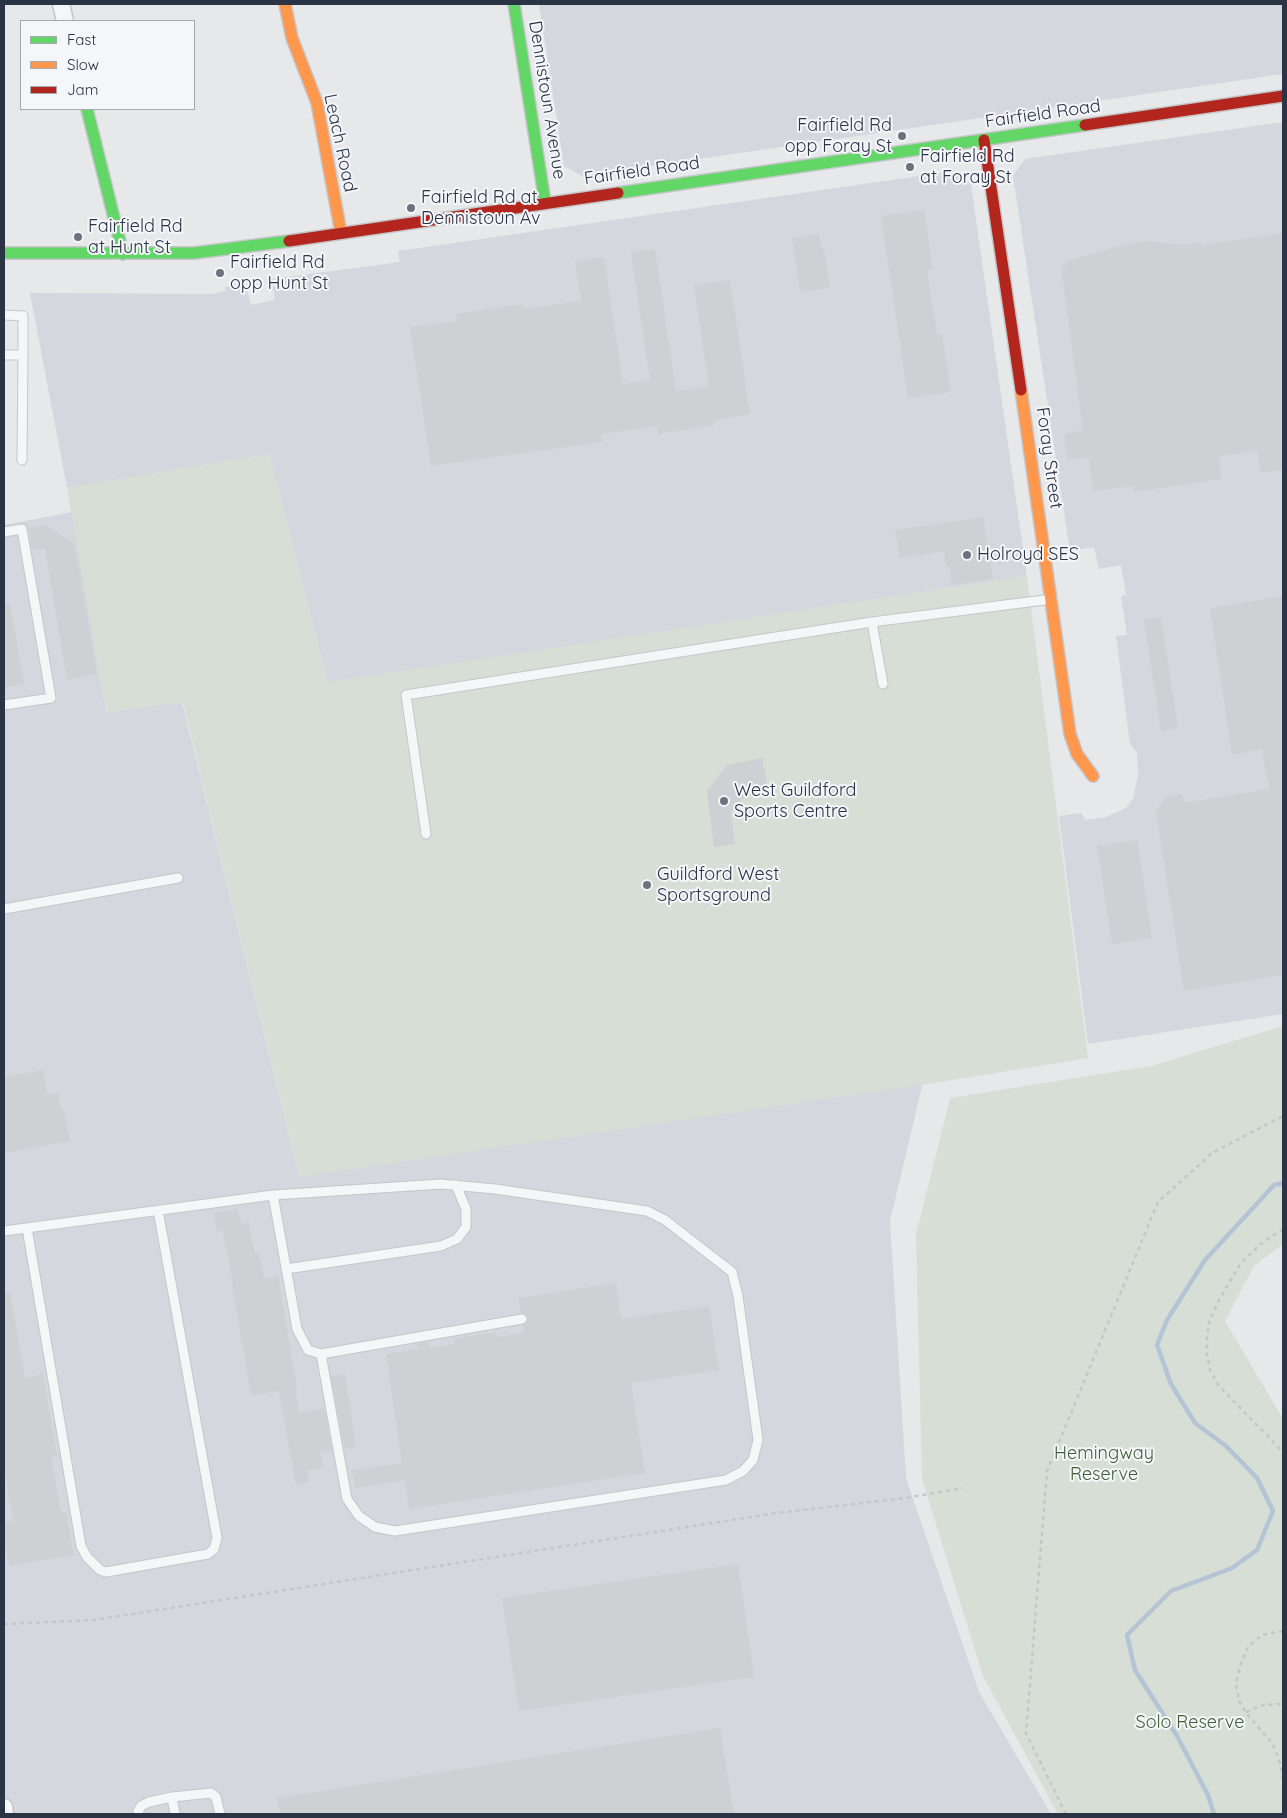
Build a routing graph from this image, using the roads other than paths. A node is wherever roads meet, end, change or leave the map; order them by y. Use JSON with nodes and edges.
{"nodes":[{"id":1,"x":61,"y":4,"type":"edge"},
{"id":2,"x":285,"y":4,"type":"edge"},
{"id":3,"x":514,"y":4,"type":"edge"},
{"id":4,"x":65,"y":20,"type":"edge"},
{"id":5,"x":1283,"y":96,"type":"edge"},
{"id":6,"x":87,"y":110,"type":"edge"},
{"id":7,"x":984,"y":140,"type":"junction"},
{"id":8,"x":545,"y":202,"type":"junction"},
{"id":9,"x":341,"y":233,"type":"junction"},
{"id":10,"x":4,"y":253,"type":"edge"},
{"id":11,"x":123,"y":254,"type":"junction"},
{"id":12,"x":4,"y":316,"type":"edge"},
{"id":13,"x":4,"y":354,"type":"edge"},
{"id":14,"x":23,"y":355,"type":"junction"},
{"id":15,"x":22,"y":460,"type":"dead end"},
{"id":16,"x":4,"y":532,"type":"edge"},
{"id":17,"x":1052,"y":599,"type":"junction"},
{"id":18,"x":872,"y":622,"type":"junction"},
{"id":19,"x":882,"y":684,"type":"dead end"},
{"id":20,"x":4,"y":705,"type":"edge"},
{"id":21,"x":1093,"y":776,"type":"dead end"},
{"id":22,"x":426,"y":834,"type":"dead end"},
{"id":23,"x":178,"y":878,"type":"dead end"},
{"id":24,"x":4,"y":909,"type":"edge"},
{"id":25,"x":456,"y":1185,"type":"junction"},
{"id":26,"x":273,"y":1195,"type":"junction"},
{"id":27,"x":158,"y":1210,"type":"junction"},
{"id":28,"x":26,"y":1228,"type":"junction"},
{"id":29,"x":4,"y":1230,"type":"edge"},
{"id":30,"x":286,"y":1269,"type":"junction"},
{"id":31,"x":522,"y":1319,"type":"dead end"},
{"id":32,"x":321,"y":1354,"type":"junction"},
{"id":33,"x":172,"y":1797,"type":"junction"},
{"id":34,"x":4,"y":1807,"type":"edge"},
{"id":35,"x":5,"y":1814,"type":"edge"},
{"id":36,"x":139,"y":1814,"type":"edge"},
{"id":37,"x":175,"y":1814,"type":"edge"},
{"id":38,"x":220,"y":1814,"type":"edge"}],
"edges":[{"from":1,"to":4,"type":"street"},
{"from":2,"to":9,"type":"main road","name":"Leach Road"},
{"from":3,"to":8,"type":"main road","name":"Dennistoun Avenue"},
{"from":5,"to":7,"type":"main road","name":"Fairfield Road"},
{"from":6,"to":11,"type":"main road"},
{"from":7,"to":8,"type":"main road","name":"Fairfield Road"},
{"from":7,"to":17,"type":"main road","name":"Foray Street"},
{"from":8,"to":9,"type":"main road","name":"Fairfield Road"},
{"from":9,"to":11,"type":"main road","name":"Fairfield Road"},
{"from":10,"to":11,"type":"main road","name":"Fairfield Road"},
{"from":12,"to":14,"type":"lane"},
{"from":13,"to":14,"type":"lane"},
{"from":14,"to":15,"type":"lane"},
{"from":16,"to":20,"type":"lane"},
{"from":17,"to":18,"type":"lane"},
{"from":17,"to":21,"type":"main road","name":"Foray Street"},
{"from":18,"to":19,"type":"lane"},
{"from":18,"to":22,"type":"lane"},
{"from":23,"to":24,"type":"lane"},
{"from":25,"to":26,"type":"lane"},
{"from":25,"to":30,"type":"lane"},
{"from":25,"to":32,"type":"lane"},
{"from":26,"to":27,"type":"lane"},
{"from":26,"to":30,"type":"lane"},
{"from":27,"to":28,"type":"lane"},
{"from":27,"to":28,"type":"lane"},
{"from":28,"to":29,"type":"lane"},
{"from":30,"to":32,"type":"lane"},
{"from":31,"to":32,"type":"lane"},
{"from":33,"to":36,"type":"lane"},
{"from":33,"to":37,"type":"lane"},
{"from":33,"to":38,"type":"lane"},
{"from":34,"to":35,"type":"street"}]}
